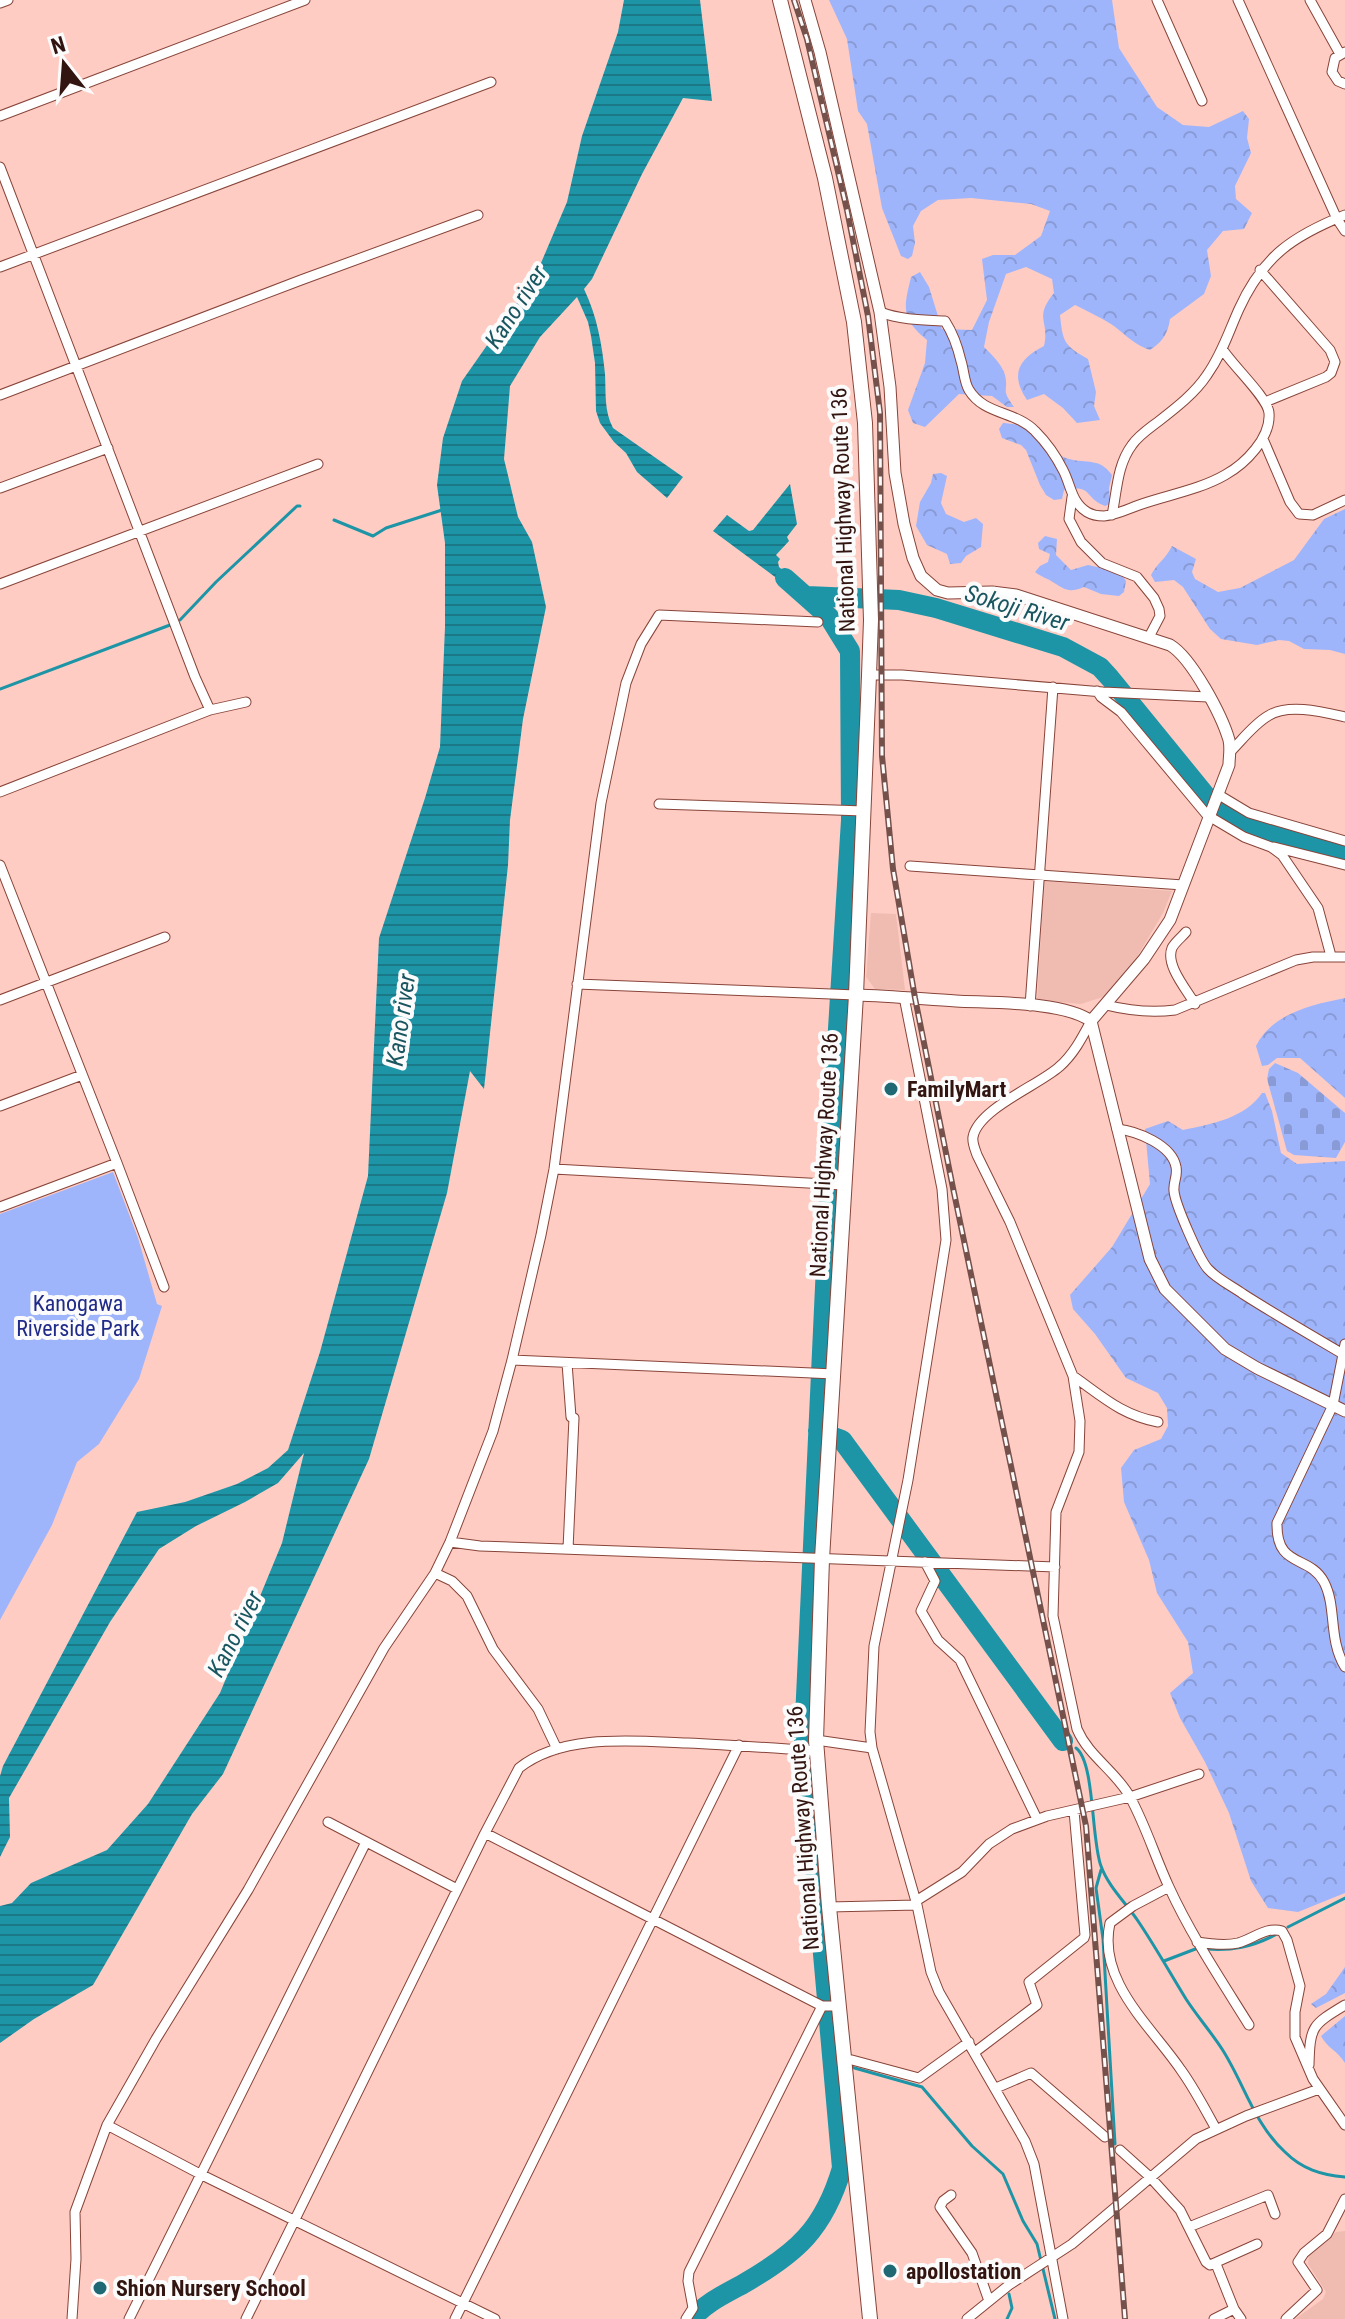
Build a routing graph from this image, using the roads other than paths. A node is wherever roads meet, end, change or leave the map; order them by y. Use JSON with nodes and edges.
{"nodes":[{"id":1,"x":8,"y":0,"type":"edge"},
{"id":2,"x":305,"y":0,"type":"edge"},
{"id":3,"x":780,"y":0,"type":"edge"},
{"id":4,"x":805,"y":0,"type":"edge"},
{"id":5,"x":1157,"y":0,"type":"edge"},
{"id":6,"x":1238,"y":0,"type":"edge"},
{"id":7,"x":1310,"y":0,"type":"edge"},
{"id":8,"x":0,"y":3,"type":"edge"},
{"id":9,"x":1343,"y":53,"type":"edge"},
{"id":10,"x":491,"y":82,"type":"dead end"},
{"id":11,"x":1345,"y":84,"type":"edge"},
{"id":12,"x":1202,"y":101,"type":"dead end"},
{"id":13,"x":0,"y":116,"type":"edge"},
{"id":14,"x":0,"y":167,"type":"edge"},
{"id":15,"x":478,"y":215,"type":"dead end"},
{"id":16,"x":1341,"y":217,"type":"edge"},
{"id":17,"x":1345,"y":231,"type":"edge"},
{"id":18,"x":34,"y":254,"type":"junction"},
{"id":19,"x":0,"y":267,"type":"edge"},
{"id":20,"x":1260,"y":270,"type":"junction"},
{"id":21,"x":880,"y":312,"type":"junction"},
{"id":22,"x":1223,"y":350,"type":"junction"},
{"id":23,"x":76,"y":365,"type":"junction"},
{"id":24,"x":0,"y":395,"type":"edge"},
{"id":25,"x":1265,"y":402,"type":"junction"},
{"id":26,"x":1263,"y":439,"type":"junction"},
{"id":27,"x":108,"y":448,"type":"junction"},
{"id":28,"x":318,"y":464,"type":"dead end"},
{"id":29,"x":0,"y":488,"type":"edge"},
{"id":30,"x":1072,"y":497,"type":"junction"},
{"id":31,"x":1345,"y":500,"type":"edge"},
{"id":32,"x":1112,"y":515,"type":"junction"},
{"id":33,"x":140,"y":530,"type":"junction"},
{"id":34,"x":0,"y":584,"type":"edge"},
{"id":35,"x":818,"y":622,"type":"dead end"},
{"id":36,"x":1149,"y":637,"type":"junction"},
{"id":37,"x":869,"y":675,"type":"junction"},
{"id":38,"x":1053,"y":687,"type":"junction"},
{"id":39,"x":1100,"y":691,"type":"junction"},
{"id":40,"x":1208,"y":697,"type":"junction"},
{"id":41,"x":246,"y":702,"type":"dead end"},
{"id":42,"x":210,"y":710,"type":"junction"},
{"id":43,"x":1345,"y":717,"type":"edge"},
{"id":44,"x":1230,"y":752,"type":"junction"},
{"id":45,"x":0,"y":792,"type":"edge"},
{"id":46,"x":1218,"y":796,"type":"junction"},
{"id":47,"x":659,"y":804,"type":"dead end"},
{"id":48,"x":864,"y":811,"type":"junction"},
{"id":49,"x":1210,"y":815,"type":"junction"},
{"id":50,"x":1345,"y":841,"type":"edge"},
{"id":51,"x":1271,"y":847,"type":"junction"},
{"id":52,"x":0,"y":865,"type":"edge"},
{"id":53,"x":1345,"y":865,"type":"edge"},
{"id":54,"x":910,"y":866,"type":"dead end"},
{"id":55,"x":1040,"y":875,"type":"junction"},
{"id":56,"x":1183,"y":885,"type":"junction"},
{"id":57,"x":1186,"y":932,"type":"dead end"},
{"id":58,"x":165,"y":937,"type":"dead end"},
{"id":59,"x":1331,"y":956,"type":"junction"},
{"id":60,"x":1345,"y":957,"type":"edge"},
{"id":61,"x":46,"y":982,"type":"junction"},
{"id":62,"x":577,"y":984,"type":"junction"},
{"id":63,"x":845,"y":994,"type":"junction"},
{"id":64,"x":904,"y":997,"type":"junction"},
{"id":65,"x":0,"y":1000,"type":"edge"},
{"id":66,"x":1195,"y":1004,"type":"junction"},
{"id":67,"x":1106,"y":1005,"type":"junction"},
{"id":68,"x":1030,"y":1006,"type":"junction"},
{"id":69,"x":1091,"y":1021,"type":"junction"},
{"id":70,"x":82,"y":1075,"type":"junction"},
{"id":71,"x":0,"y":1106,"type":"edge"},
{"id":72,"x":1117,"y":1129,"type":"junction"},
{"id":73,"x":117,"y":1163,"type":"junction"},
{"id":74,"x":554,"y":1169,"type":"junction"},
{"id":75,"x":844,"y":1185,"type":"junction"},
{"id":76,"x":0,"y":1207,"type":"edge"},
{"id":77,"x":164,"y":1287,"type":"dead end"},
{"id":78,"x":1344,"y":1349,"type":"edge"},
{"id":79,"x":512,"y":1360,"type":"junction"},
{"id":80,"x":567,"y":1363,"type":"junction"},
{"id":81,"x":834,"y":1374,"type":"junction"},
{"id":82,"x":1073,"y":1376,"type":"junction"},
{"id":83,"x":1333,"y":1405,"type":"junction"},
{"id":84,"x":1345,"y":1411,"type":"edge"},
{"id":85,"x":1158,"y":1422,"type":"dead end"},
{"id":86,"x":450,"y":1542,"type":"junction"},
{"id":87,"x":568,"y":1549,"type":"junction"},
{"id":88,"x":822,"y":1559,"type":"junction"},
{"id":89,"x":891,"y":1561,"type":"junction"},
{"id":90,"x":925,"y":1562,"type":"junction"},
{"id":91,"x":1055,"y":1567,"type":"junction"},
{"id":92,"x":435,"y":1573,"type":"junction"},
{"id":93,"x":1345,"y":1667,"type":"edge"},
{"id":94,"x":739,"y":1745,"type":"junction"},
{"id":95,"x":816,"y":1745,"type":"junction"},
{"id":96,"x":872,"y":1748,"type":"junction"},
{"id":97,"x":557,"y":1749,"type":"junction"},
{"id":98,"x":1199,"y":1774,"type":"dead end"},
{"id":99,"x":1130,"y":1797,"type":"junction"},
{"id":100,"x":1074,"y":1811,"type":"junction"},
{"id":101,"x":1037,"y":1819,"type":"junction"},
{"id":102,"x":328,"y":1822,"type":"dead end"},
{"id":103,"x":485,"y":1833,"type":"junction"},
{"id":104,"x":366,"y":1842,"type":"junction"},
{"id":105,"x":1169,"y":1887,"type":"junction"},
{"id":106,"x":457,"y":1889,"type":"junction"},
{"id":107,"x":917,"y":1903,"type":"junction"},
{"id":108,"x":829,"y":1907,"type":"junction"},
{"id":109,"x":653,"y":1921,"type":"junction"},
{"id":110,"x":1197,"y":1942,"type":"junction"},
{"id":111,"x":1345,"y":2005,"type":"edge"},
{"id":112,"x":822,"y":2006,"type":"junction"},
{"id":113,"x":838,"y":2006,"type":"junction"},
{"id":114,"x":1249,"y":2025,"type":"dead end"},
{"id":115,"x":969,"y":2042,"type":"junction"},
{"id":116,"x":975,"y":2052,"type":"junction"},
{"id":117,"x":844,"y":2060,"type":"junction"},
{"id":118,"x":1309,"y":2073,"type":"junction"},
{"id":119,"x":996,"y":2088,"type":"junction"},
{"id":120,"x":1319,"y":2089,"type":"junction"},
{"id":121,"x":107,"y":2125,"type":"junction"},
{"id":122,"x":1345,"y":2125,"type":"edge"},
{"id":123,"x":1216,"y":2129,"type":"junction"},
{"id":124,"x":1105,"y":2137,"type":"dead end"},
{"id":125,"x":1120,"y":2150,"type":"dead end"},
{"id":126,"x":200,"y":2174,"type":"junction"},
{"id":127,"x":1150,"y":2177,"type":"junction"},
{"id":128,"x":951,"y":2195,"type":"dead end"},
{"id":129,"x":1345,"y":2199,"type":"edge"},
{"id":130,"x":1275,"y":2214,"type":"dead end"},
{"id":131,"x":294,"y":2219,"type":"junction"},
{"id":132,"x":1333,"y":2224,"type":"junction"},
{"id":133,"x":1189,"y":2227,"type":"junction"},
{"id":134,"x":1345,"y":2228,"type":"edge"},
{"id":135,"x":1257,"y":2244,"type":"dead end"},
{"id":136,"x":1051,"y":2259,"type":"junction"},
{"id":137,"x":1216,"y":2264,"type":"junction"},
{"id":138,"x":989,"y":2301,"type":"junction"},
{"id":139,"x":463,"y":2303,"type":"junction"},
{"id":140,"x":1234,"y":2309,"type":"junction"},
{"id":141,"x":72,"y":2319,"type":"edge"},
{"id":142,"x":129,"y":2319,"type":"edge"},
{"id":143,"x":246,"y":2319,"type":"edge"},
{"id":144,"x":455,"y":2319,"type":"edge"},
{"id":145,"x":495,"y":2319,"type":"edge"},
{"id":146,"x":686,"y":2319,"type":"edge"},
{"id":147,"x":870,"y":2319,"type":"edge"},
{"id":148,"x":967,"y":2319,"type":"edge"},
{"id":149,"x":1063,"y":2319,"type":"edge"},
{"id":150,"x":1214,"y":2319,"type":"edge"},
{"id":151,"x":1241,"y":2319,"type":"edge"},
{"id":152,"x":1286,"y":2319,"type":"edge"}],
"edges":[{"from":1,"to":8,"type":"street"},
{"from":2,"to":13,"type":"street"},
{"from":3,"to":37,"type":"highway","name":"National Highway Route 136"},
{"from":4,"to":21,"type":"street"},
{"from":5,"to":12,"type":"street"},
{"from":6,"to":16,"type":"street"},
{"from":7,"to":9,"type":"street"},
{"from":9,"to":11,"type":"street"},
{"from":10,"to":18,"type":"street"},
{"from":14,"to":18,"type":"street"},
{"from":15,"to":23,"type":"street"},
{"from":16,"to":17,"type":"street"},
{"from":16,"to":20,"type":"street"},
{"from":18,"to":19,"type":"street"},
{"from":18,"to":23,"type":"street"},
{"from":20,"to":22,"type":"street"},
{"from":20,"to":25,"type":"street"},
{"from":21,"to":30,"type":"street"},
{"from":21,"to":36,"type":"street"},
{"from":22,"to":25,"type":"street"},
{"from":22,"to":32,"type":"street"},
{"from":23,"to":24,"type":"street"},
{"from":23,"to":27,"type":"street"},
{"from":25,"to":26,"type":"street"},
{"from":26,"to":31,"type":"street"},
{"from":26,"to":32,"type":"street"},
{"from":27,"to":29,"type":"street"},
{"from":27,"to":33,"type":"street"},
{"from":28,"to":33,"type":"street"},
{"from":30,"to":32,"type":"street"},
{"from":30,"to":36,"type":"street"},
{"from":33,"to":34,"type":"street"},
{"from":33,"to":42,"type":"street"},
{"from":35,"to":62,"type":"street"},
{"from":36,"to":40,"type":"street"},
{"from":37,"to":38,"type":"street"},
{"from":37,"to":48,"type":"highway","name":"National Highway Route 136"},
{"from":38,"to":39,"type":"street"},
{"from":38,"to":55,"type":"street"},
{"from":39,"to":40,"type":"street"},
{"from":39,"to":49,"type":"street"},
{"from":40,"to":44,"type":"street"},
{"from":41,"to":42,"type":"street"},
{"from":42,"to":45,"type":"street"},
{"from":43,"to":44,"type":"street"},
{"from":44,"to":46,"type":"street"},
{"from":46,"to":49,"type":"street"},
{"from":46,"to":50,"type":"street"},
{"from":47,"to":48,"type":"street"},
{"from":48,"to":63,"type":"highway","name":"National Highway Route 136"},
{"from":49,"to":51,"type":"street"},
{"from":49,"to":56,"type":"street"},
{"from":51,"to":53,"type":"street"},
{"from":51,"to":59,"type":"street"},
{"from":52,"to":61,"type":"street"},
{"from":54,"to":55,"type":"street"},
{"from":55,"to":56,"type":"street"},
{"from":55,"to":68,"type":"street"},
{"from":56,"to":67,"type":"street"},
{"from":57,"to":66,"type":"street"},
{"from":58,"to":61,"type":"street"},
{"from":59,"to":60,"type":"street"},
{"from":59,"to":66,"type":"street"},
{"from":61,"to":65,"type":"street"},
{"from":61,"to":70,"type":"street"},
{"from":62,"to":63,"type":"street"},
{"from":62,"to":74,"type":"street"},
{"from":63,"to":64,"type":"street"},
{"from":63,"to":75,"type":"highway","name":"National Highway Route 136"},
{"from":64,"to":68,"type":"street"},
{"from":64,"to":89,"type":"street"},
{"from":66,"to":67,"type":"street"},
{"from":67,"to":69,"type":"street"},
{"from":68,"to":69,"type":"street"},
{"from":69,"to":72,"type":"street"},
{"from":69,"to":82,"type":"street"},
{"from":70,"to":71,"type":"street"},
{"from":70,"to":73,"type":"street"},
{"from":72,"to":78,"type":"street"},
{"from":72,"to":83,"type":"street"},
{"from":73,"to":76,"type":"street"},
{"from":73,"to":77,"type":"street"},
{"from":74,"to":75,"type":"street"},
{"from":74,"to":79,"type":"street"},
{"from":75,"to":81,"type":"highway","name":"National Highway Route 136"},
{"from":78,"to":83,"type":"street"},
{"from":79,"to":80,"type":"street"},
{"from":79,"to":86,"type":"street"},
{"from":80,"to":81,"type":"street"},
{"from":80,"to":87,"type":"street"},
{"from":81,"to":88,"type":"highway","name":"National Highway Route 136"},
{"from":82,"to":85,"type":"street"},
{"from":82,"to":91,"type":"street"},
{"from":83,"to":84,"type":"street"},
{"from":83,"to":93,"type":"street"},
{"from":86,"to":87,"type":"street"},
{"from":86,"to":92,"type":"street"},
{"from":87,"to":88,"type":"street"},
{"from":88,"to":89,"type":"street"},
{"from":88,"to":95,"type":"highway","name":"National Highway Route 136"},
{"from":89,"to":90,"type":"street"},
{"from":89,"to":96,"type":"street"},
{"from":90,"to":91,"type":"street"},
{"from":90,"to":101,"type":"street"},
{"from":91,"to":99,"type":"street"},
{"from":92,"to":97,"type":"street"},
{"from":92,"to":121,"type":"street"},
{"from":94,"to":95,"type":"street"},
{"from":94,"to":97,"type":"street"},
{"from":94,"to":109,"type":"street"},
{"from":95,"to":96,"type":"street"},
{"from":95,"to":108,"type":"highway","name":"National Highway Route 136"},
{"from":96,"to":107,"type":"street"},
{"from":97,"to":103,"type":"street"},
{"from":98,"to":99,"type":"street"},
{"from":99,"to":100,"type":"street"},
{"from":99,"to":105,"type":"street"},
{"from":100,"to":101,"type":"street"},
{"from":100,"to":116,"type":"street"},
{"from":101,"to":107,"type":"street"},
{"from":102,"to":104,"type":"street"},
{"from":103,"to":106,"type":"street"},
{"from":103,"to":109,"type":"street"},
{"from":104,"to":106,"type":"street"},
{"from":104,"to":126,"type":"street"},
{"from":105,"to":110,"type":"street"},
{"from":105,"to":123,"type":"street"},
{"from":106,"to":131,"type":"street"},
{"from":107,"to":108,"type":"street"},
{"from":107,"to":115,"type":"street"},
{"from":108,"to":113,"type":"highway","name":"National Highway Route 136"},
{"from":109,"to":112,"type":"street"},
{"from":109,"to":139,"type":"street"},
{"from":110,"to":114,"type":"street"},
{"from":110,"to":118,"type":"street"},
{"from":111,"to":118,"type":"street"},
{"from":112,"to":113,"type":"street"},
{"from":112,"to":146,"type":"street"},
{"from":113,"to":117,"type":"highway","name":"National Highway Route 136"},
{"from":115,"to":116,"type":"street"},
{"from":115,"to":117,"type":"street"},
{"from":116,"to":119,"type":"street"},
{"from":117,"to":147,"type":"highway","name":"National Highway Route 136"},
{"from":118,"to":120,"type":"street"},
{"from":119,"to":124,"type":"street"},
{"from":119,"to":136,"type":"street"},
{"from":120,"to":122,"type":"street"},
{"from":120,"to":123,"type":"street"},
{"from":121,"to":126,"type":"street"},
{"from":121,"to":141,"type":"street"},
{"from":123,"to":127,"type":"street"},
{"from":125,"to":127,"type":"street"},
{"from":126,"to":131,"type":"street"},
{"from":126,"to":142,"type":"street"},
{"from":127,"to":133,"type":"street"},
{"from":127,"to":136,"type":"street"},
{"from":128,"to":138,"type":"street"},
{"from":129,"to":132,"type":"street"},
{"from":130,"to":133,"type":"street"},
{"from":131,"to":139,"type":"street"},
{"from":131,"to":143,"type":"street"},
{"from":132,"to":134,"type":"street"},
{"from":132,"to":152,"type":"street"},
{"from":133,"to":137,"type":"street"},
{"from":135,"to":137,"type":"street"},
{"from":136,"to":138,"type":"street"},
{"from":136,"to":149,"type":"street"},
{"from":137,"to":140,"type":"street"},
{"from":138,"to":148,"type":"street"},
{"from":139,"to":144,"type":"street"},
{"from":139,"to":145,"type":"street"},
{"from":140,"to":150,"type":"street"},
{"from":140,"to":151,"type":"street"}]}
